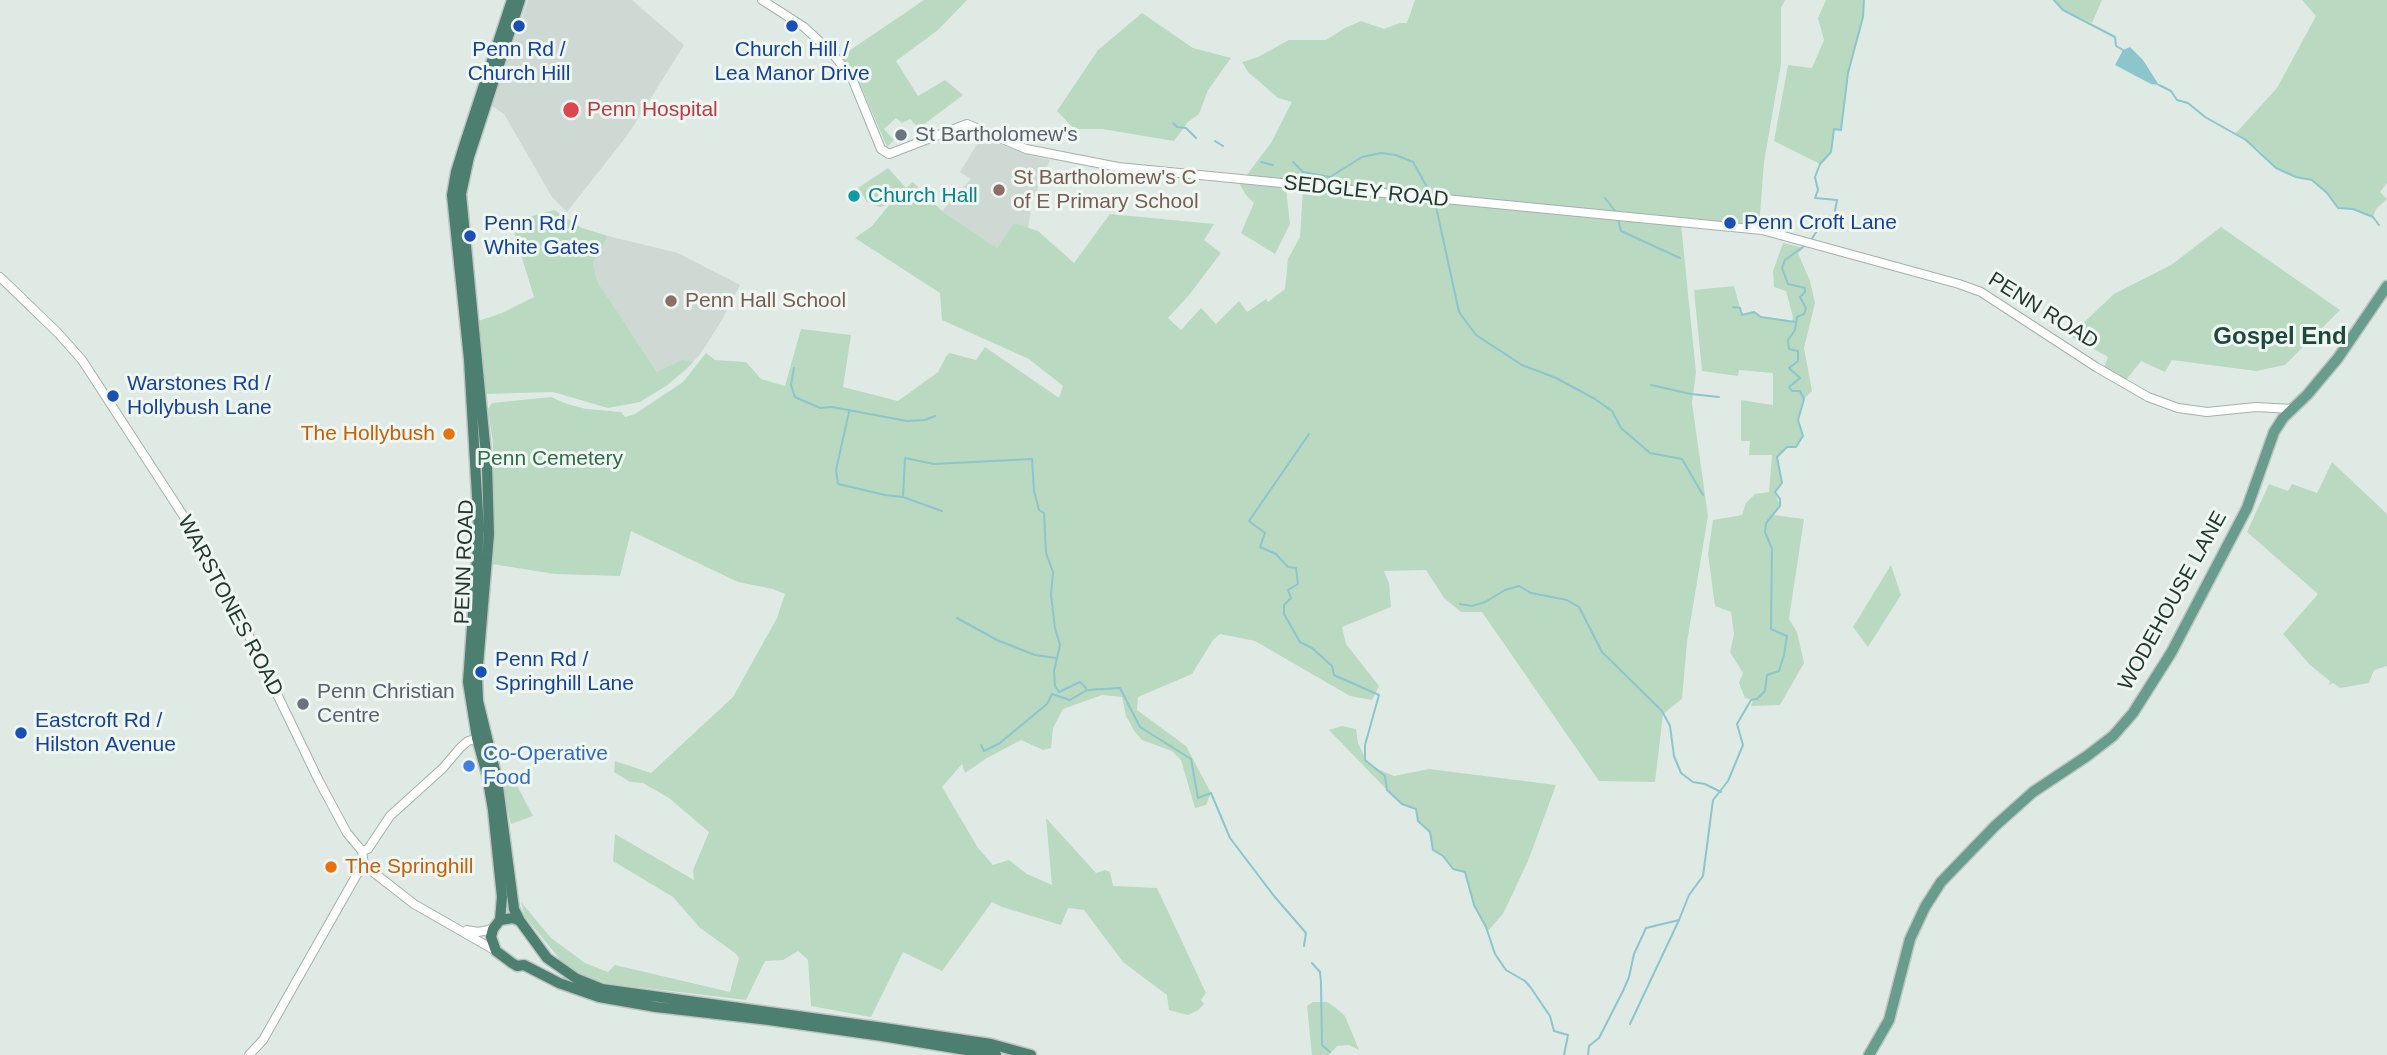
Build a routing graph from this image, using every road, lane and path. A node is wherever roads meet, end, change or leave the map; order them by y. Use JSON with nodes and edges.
{"nodes":[{"id":1,"x":512,"y":0,"type":"edge"},
{"id":2,"x":520,"y":0,"type":"edge"},
{"id":3,"x":762,"y":0,"type":"edge"},
{"id":4,"x":1770,"y":234,"type":"joint"},
{"id":5,"x":0,"y":277,"type":"edge"},
{"id":6,"x":2387,"y":286,"type":"edge"},
{"id":7,"x":2292,"y":409,"type":"junction"},
{"id":8,"x":482,"y":737,"type":"junction"},
{"id":9,"x":362,"y":851,"type":"junction"},
{"id":10,"x":365,"y":865,"type":"junction"},
{"id":11,"x":520,"y":922,"type":"junction"},
{"id":12,"x":496,"y":925,"type":"junction"},
{"id":13,"x":457,"y":927,"type":"junction"},
{"id":14,"x":536,"y":946,"type":"junction"},
{"id":15,"x":496,"y":951,"type":"junction"},
{"id":16,"x":524,"y":965,"type":"junction"},
{"id":17,"x":249,"y":1055,"type":"edge"},
{"id":18,"x":996,"y":1055,"type":"edge"},
{"id":19,"x":1031,"y":1055,"type":"edge"},
{"id":20,"x":1868,"y":1055,"type":"edge"}],
"edges":[{"from":1,"to":8,"type":"highway","name":"PENN ROAD"},
{"from":2,"to":8,"type":"highway","name":"PENN ROAD"},
{"from":3,"to":4,"type":"street","name":"SEDGLEY ROAD"},
{"from":4,"to":7,"type":"street","name":"PENN ROAD"},
{"from":5,"to":9,"type":"street","name":"WARSTONES ROAD"},
{"from":6,"to":7,"type":"main road","name":"WODEHOUSE LANE"},
{"from":7,"to":20,"type":"main road","name":"WODEHOUSE LANE"},
{"from":8,"to":9,"type":"street"},
{"from":8,"to":11,"type":"highway","name":"PENN ROAD"},
{"from":8,"to":12,"type":"highway","name":"PENN ROAD"},
{"from":9,"to":10,"type":"street","name":"WARSTONES ROAD"},
{"from":10,"to":13,"type":"street"},
{"from":10,"to":17,"type":"street"},
{"from":11,"to":12,"type":"highway"},
{"from":11,"to":14,"type":"highway"},
{"from":12,"to":13,"type":"street"},
{"from":12,"to":15,"type":"highway"},
{"from":13,"to":15,"type":"street"},
{"from":14,"to":16,"type":"highway"},
{"from":14,"to":19,"type":"highway"},
{"from":15,"to":16,"type":"highway"},
{"from":16,"to":18,"type":"highway"}]}
